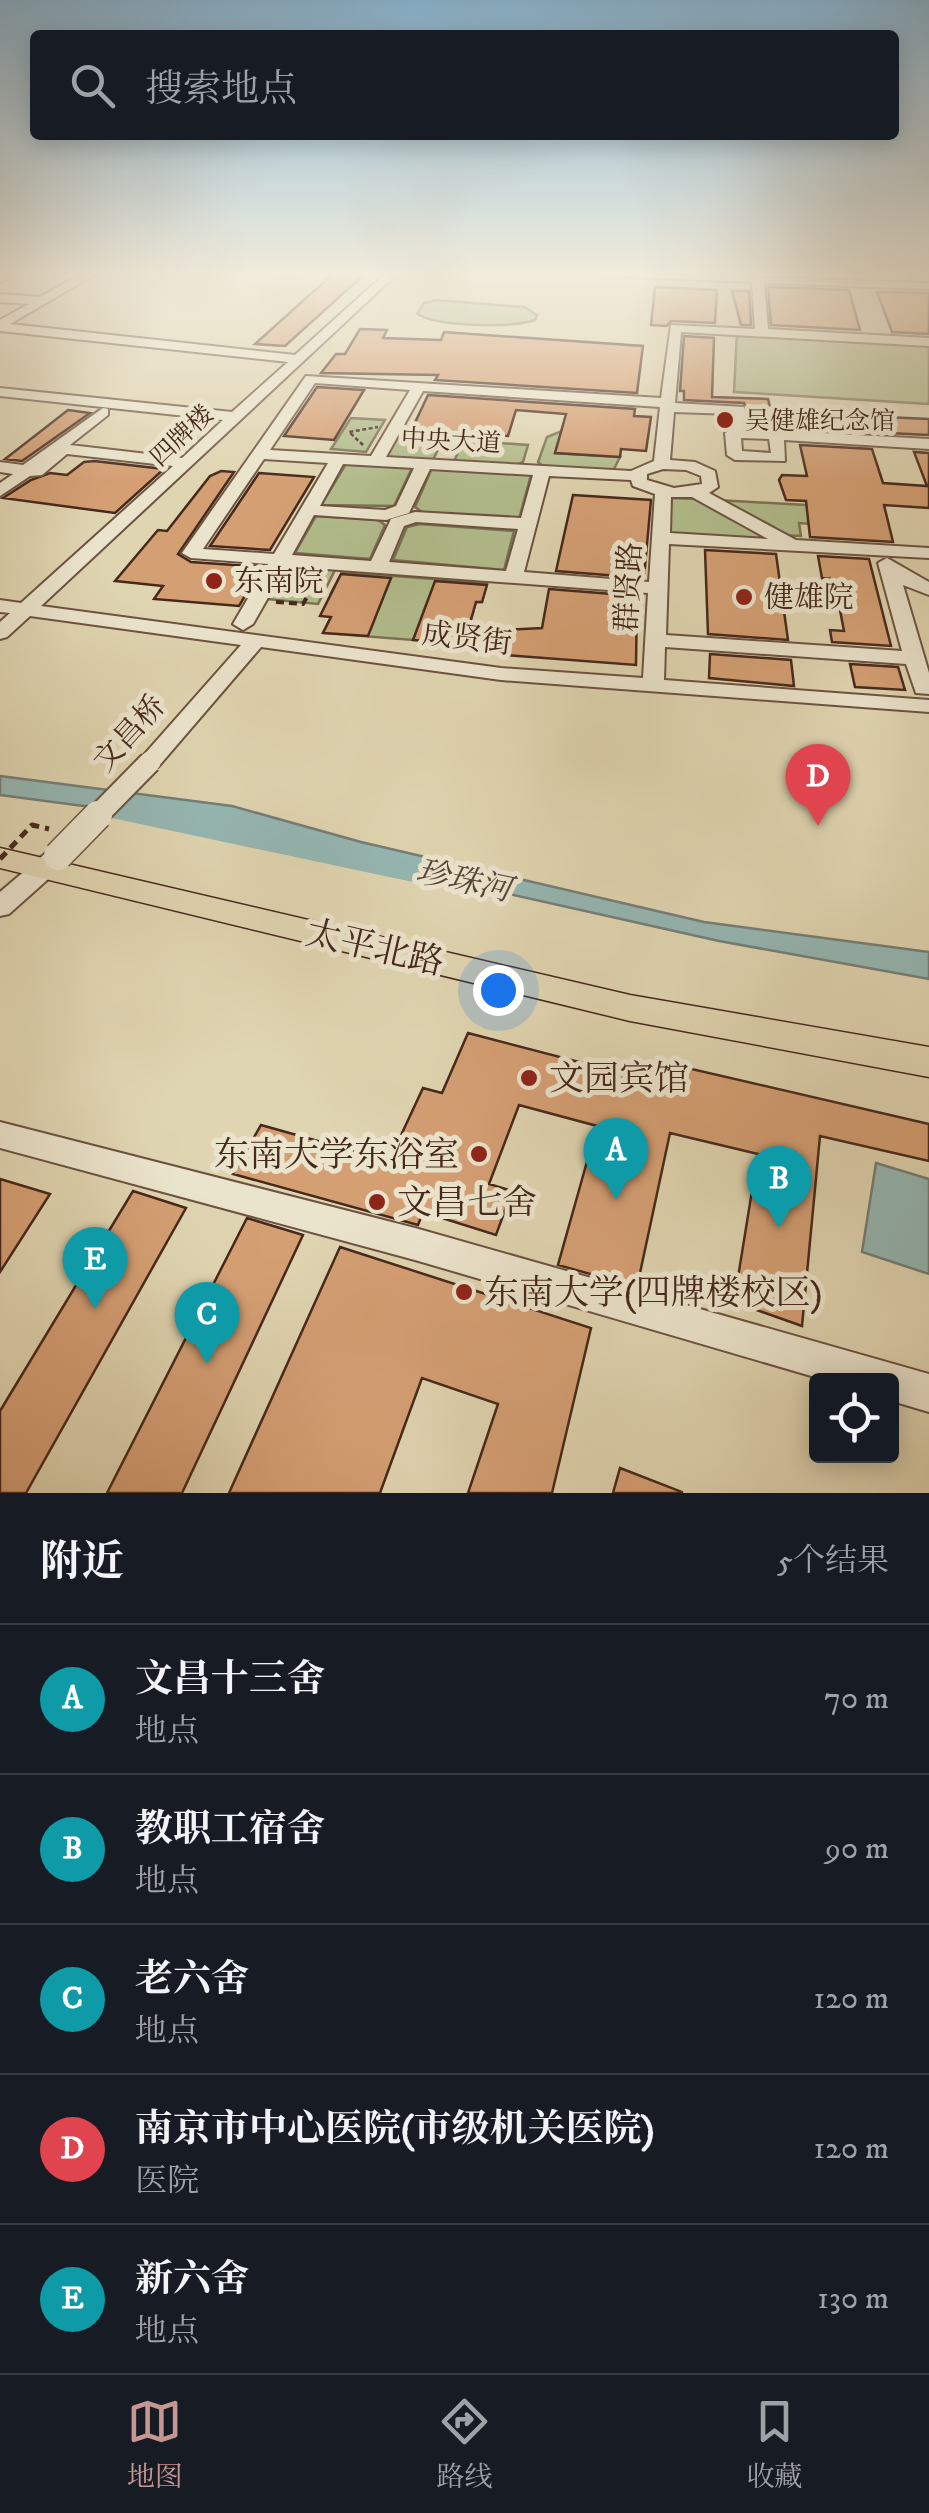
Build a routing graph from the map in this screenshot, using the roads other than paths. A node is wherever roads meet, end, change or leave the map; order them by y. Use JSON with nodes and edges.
{"nodes":[{"id":1,"x":142,"y":342,"type":"edge"},
{"id":2,"x":319,"y":342,"type":"edge"},
{"id":3,"x":674,"y":342,"type":"edge"},
{"id":4,"x":300,"y":359,"type":"junction"},
{"id":5,"x":419,"y":386,"type":"junction"},
{"id":6,"x":2,"y":394,"type":"edge"},
{"id":7,"x":667,"y":405,"type":"junction"},
{"id":8,"x":104,"y":412,"type":"dead end"},
{"id":9,"x":237,"y":417,"type":"junction"},
{"id":10,"x":742,"y":433,"type":"junction"},
{"id":11,"x":776,"y":435,"type":"junction"},
{"id":12,"x":929,"y":444,"type":"edge"},
{"id":13,"x":259,"y":454,"type":"junction"},
{"id":14,"x":735,"y":455,"type":"junction"},
{"id":15,"x":334,"y":458,"type":"junction"},
{"id":16,"x":376,"y":461,"type":"junction"},
{"id":17,"x":188,"y":463,"type":"junction"},
{"id":18,"x":424,"y":464,"type":"junction"},
{"id":19,"x":662,"y":464,"type":"junction"},
{"id":20,"x":0,"y":467,"type":"edge"},
{"id":21,"x":696,"y":468,"type":"junction"},
{"id":22,"x":28,"y":470,"type":"junction"},
{"id":23,"x":542,"y":471,"type":"junction"},
{"id":24,"x":639,"y":476,"type":"junction"},
{"id":25,"x":0,"y":490,"type":"edge"},
{"id":26,"x":695,"y":492,"type":"junction"},
{"id":27,"x":663,"y":493,"type":"junction"},
{"id":28,"x":308,"y":510,"type":"junction"},
{"id":29,"x":400,"y":516,"type":"junction"},
{"id":30,"x":528,"y":524,"type":"junction"},
{"id":31,"x":661,"y":538,"type":"junction"},
{"id":32,"x":795,"y":546,"type":"junction"},
{"id":33,"x":929,"y":553,"type":"edge"},
{"id":34,"x":279,"y":558,"type":"junction"},
{"id":35,"x":886,"y":559,"type":"junction"},
{"id":36,"x":378,"y":566,"type":"junction"},
{"id":37,"x":514,"y":576,"type":"junction"},
{"id":38,"x":659,"y":588,"type":"junction"},
{"id":39,"x":929,"y":589,"type":"edge"},
{"id":40,"x":0,"y":606,"type":"edge"},
{"id":41,"x":26,"y":610,"type":"junction"},
{"id":42,"x":0,"y":632,"type":"edge"},
{"id":43,"x":250,"y":632,"type":"junction"},
{"id":44,"x":656,"y":640,"type":"junction"},
{"id":45,"x":914,"y":658,"type":"junction"},
{"id":46,"x":654,"y":685,"type":"junction"},
{"id":47,"x":926,"y":697,"type":"edge"},
{"id":48,"x":0,"y":859,"type":"edge"},
{"id":49,"x":53,"y":862,"type":"junction"},
{"id":50,"x":0,"y":907,"type":"edge"},
{"id":51,"x":929,"y":1062,"type":"edge"},
{"id":52,"x":0,"y":1135,"type":"edge"},
{"id":53,"x":861,"y":1373,"type":"edge"},
{"id":54,"x":899,"y":1384,"type":"edge"},
{"id":55,"x":929,"y":1393,"type":"edge"}],
"edges":[{"from":1,"to":4,"type":"street"},
{"from":2,"to":4,"type":"street","name":"四牌楼"},
{"from":3,"to":7,"type":"street"},
{"from":4,"to":9,"type":"street","name":"四牌楼"},
{"from":5,"to":7,"type":"street"},
{"from":5,"to":13,"type":"street"},
{"from":5,"to":16,"type":"street"},
{"from":6,"to":9,"type":"street"},
{"from":7,"to":10,"type":"street"},
{"from":7,"to":19,"type":"street"},
{"from":8,"to":22,"type":"street"},
{"from":9,"to":17,"type":"street","name":"四牌楼"},
{"from":10,"to":11,"type":"street"},
{"from":10,"to":14,"type":"street"},
{"from":11,"to":12,"type":"street"},
{"from":11,"to":14,"type":"street"},
{"from":13,"to":15,"type":"street","name":"中央大道"},
{"from":13,"to":34,"type":"street"},
{"from":14,"to":21,"type":"street"},
{"from":15,"to":16,"type":"street","name":"中央大道"},
{"from":15,"to":28,"type":"street","name":"文昌桥"},
{"from":16,"to":18,"type":"street","name":"中央大道"},
{"from":17,"to":22,"type":"street"},
{"from":17,"to":41,"type":"street","name":"四牌楼"},
{"from":18,"to":23,"type":"street","name":"中央大道"},
{"from":18,"to":29,"type":"street"},
{"from":19,"to":21,"type":"street"},
{"from":19,"to":24,"type":"street"},
{"from":20,"to":22,"type":"street"},
{"from":21,"to":26,"type":"street"},
{"from":22,"to":25,"type":"street"},
{"from":23,"to":24,"type":"street","name":"中央大道"},
{"from":23,"to":30,"type":"street"},
{"from":24,"to":27,"type":"street"},
{"from":26,"to":27,"type":"street"},
{"from":26,"to":32,"type":"street"},
{"from":27,"to":31,"type":"street","name":"群贤路"},
{"from":28,"to":29,"type":"street"},
{"from":28,"to":34,"type":"street","name":"文昌桥"},
{"from":29,"to":30,"type":"street"},
{"from":29,"to":36,"type":"street"},
{"from":30,"to":37,"type":"street"},
{"from":31,"to":32,"type":"street"},
{"from":31,"to":38,"type":"street","name":"群贤路"},
{"from":32,"to":35,"type":"street"},
{"from":33,"to":35,"type":"street"},
{"from":34,"to":36,"type":"street"},
{"from":34,"to":43,"type":"street","name":"文昌桥"},
{"from":35,"to":39,"type":"street"},
{"from":35,"to":45,"type":"street"},
{"from":36,"to":37,"type":"street"},
{"from":37,"to":38,"type":"street"},
{"from":38,"to":44,"type":"street","name":"群贤路"},
{"from":40,"to":41,"type":"street","name":"成贤街"},
{"from":41,"to":42,"type":"street","name":"四牌楼"},
{"from":41,"to":43,"type":"street","name":"成贤街"},
{"from":43,"to":46,"type":"street","name":"成贤街"},
{"from":43,"to":49,"type":"street","name":"文昌桥","bridge":true},
{"from":44,"to":45,"type":"street"},
{"from":44,"to":46,"type":"street","name":"群贤路"},
{"from":45,"to":47,"type":"street"},
{"from":46,"to":47,"type":"street","name":"成贤街"},
{"from":48,"to":49,"type":"main road","name":"太平北路"},
{"from":49,"to":50,"type":"street","name":"文昌桥"},
{"from":49,"to":51,"type":"main road","name":"太平北路"},
{"from":52,"to":53,"type":"street"},
{"from":54,"to":55,"type":"street"}]}
